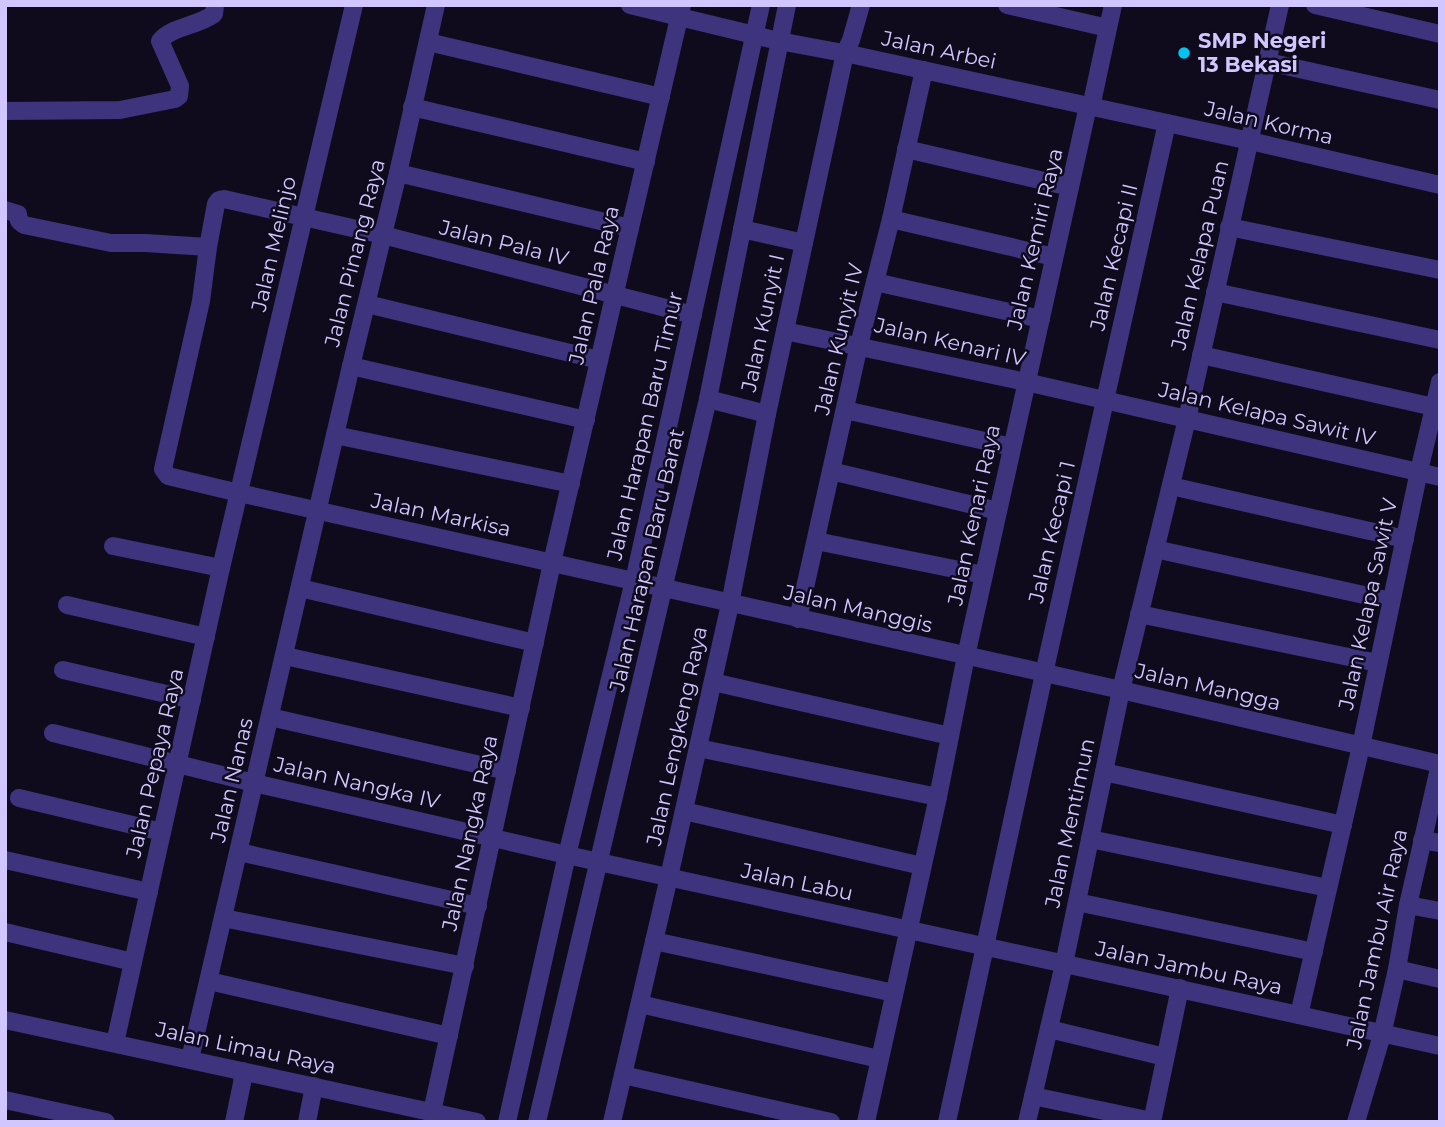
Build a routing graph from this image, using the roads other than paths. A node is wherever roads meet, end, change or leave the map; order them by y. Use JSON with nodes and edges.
{"nodes":[{"id":1,"x":215,"y":5,"type":"edge"},
{"id":2,"x":354,"y":5,"type":"edge"},
{"id":3,"x":436,"y":5,"type":"edge"},
{"id":4,"x":630,"y":5,"type":"edge"},
{"id":5,"x":761,"y":5,"type":"edge"},
{"id":6,"x":787,"y":5,"type":"edge"},
{"id":7,"x":860,"y":5,"type":"edge"},
{"id":8,"x":1007,"y":5,"type":"edge"},
{"id":9,"x":1113,"y":5,"type":"edge"},
{"id":10,"x":1280,"y":5,"type":"edge"},
{"id":11,"x":1315,"y":5,"type":"edge"},
{"id":12,"x":680,"y":11,"type":"edge"},
{"id":13,"x":1108,"y":29,"type":"junction"},
{"id":14,"x":755,"y":34,"type":"junction"},
{"id":15,"x":1440,"y":34,"type":"edge"},
{"id":16,"x":779,"y":41,"type":"junction"},
{"id":17,"x":428,"y":42,"type":"junction"},
{"id":18,"x":845,"y":53,"type":"junction"},
{"id":19,"x":1268,"y":62,"type":"junction"},
{"id":20,"x":924,"y":70,"type":"junction"},
{"id":21,"x":661,"y":97,"type":"junction"},
{"id":22,"x":1440,"y":100,"type":"edge"},
{"id":23,"x":1089,"y":106,"type":"junction"},
{"id":24,"x":412,"y":107,"type":"junction"},
{"id":25,"x":5,"y":111,"type":"edge"},
{"id":26,"x":1167,"y":123,"type":"junction"},
{"id":27,"x":1250,"y":141,"type":"junction"},
{"id":28,"x":906,"y":149,"type":"junction"},
{"id":29,"x":646,"y":162,"type":"junction"},
{"id":30,"x":398,"y":173,"type":"junction"},
{"id":31,"x":1440,"y":185,"type":"edge"},
{"id":32,"x":1070,"y":187,"type":"junction"},
{"id":33,"x":5,"y":210,"type":"edge"},
{"id":34,"x":304,"y":217,"type":"junction"},
{"id":35,"x":891,"y":219,"type":"junction"},
{"id":36,"x":1229,"y":227,"type":"junction"},
{"id":37,"x":630,"y":228,"type":"junction"},
{"id":38,"x":742,"y":229,"type":"junction"},
{"id":39,"x":383,"y":235,"type":"junction"},
{"id":40,"x":804,"y":243,"type":"junction"},
{"id":41,"x":208,"y":247,"type":"junction"},
{"id":42,"x":1054,"y":257,"type":"junction"},
{"id":43,"x":1440,"y":270,"type":"edge"},
{"id":44,"x":875,"y":282,"type":"junction"},
{"id":45,"x":1215,"y":292,"type":"junction"},
{"id":46,"x":615,"y":295,"type":"junction"},
{"id":47,"x":367,"y":304,"type":"junction"},
{"id":48,"x":693,"y":315,"type":"junction"},
{"id":49,"x":1041,"y":318,"type":"junction"},
{"id":50,"x":785,"y":331,"type":"junction"},
{"id":51,"x":1440,"y":340,"type":"edge"},
{"id":52,"x":859,"y":345,"type":"junction"},
{"id":53,"x":1201,"y":355,"type":"junction"},
{"id":54,"x":599,"y":360,"type":"junction"},
{"id":55,"x":351,"y":366,"type":"junction"},
{"id":56,"x":1440,"y":382,"type":"edge"},
{"id":57,"x":1026,"y":383,"type":"junction"},
{"id":58,"x":708,"y":399,"type":"junction"},
{"id":59,"x":1105,"y":401,"type":"junction"},
{"id":60,"x":1434,"y":407,"type":"junction"},
{"id":61,"x":845,"y":410,"type":"junction"},
{"id":62,"x":767,"y":414,"type":"junction"},
{"id":63,"x":1187,"y":419,"type":"junction"},
{"id":64,"x":586,"y":421,"type":"junction"},
{"id":65,"x":335,"y":435,"type":"junction"},
{"id":66,"x":1012,"y":447,"type":"junction"},
{"id":67,"x":831,"y":471,"type":"junction"},
{"id":68,"x":1419,"y":471,"type":"junction"},
{"id":69,"x":1440,"y":477,"type":"edge"},
{"id":70,"x":571,"y":484,"type":"junction"},
{"id":71,"x":1171,"y":486,"type":"junction"},
{"id":72,"x":239,"y":493,"type":"junction"},
{"id":73,"x":318,"y":511,"type":"junction"},
{"id":74,"x":998,"y":511,"type":"junction"},
{"id":75,"x":1405,"y":539,"type":"junction"},
{"id":76,"x":816,"y":541,"type":"junction"},
{"id":77,"x":113,"y":546,"type":"dead end"},
{"id":78,"x":1155,"y":549,"type":"junction"},
{"id":79,"x":553,"y":563,"type":"junction"},
{"id":80,"x":221,"y":568,"type":"junction"},
{"id":81,"x":984,"y":575,"type":"junction"},
{"id":82,"x":634,"y":581,"type":"junction"},
{"id":83,"x":300,"y":588,"type":"junction"},
{"id":84,"x":662,"y":588,"type":"junction"},
{"id":85,"x":1391,"y":601,"type":"junction"},
{"id":86,"x":730,"y":604,"type":"junction"},
{"id":87,"x":67,"y":605,"type":"dead end"},
{"id":88,"x":1139,"y":614,"type":"junction"},
{"id":89,"x":798,"y":619,"type":"junction"},
{"id":90,"x":206,"y":638,"type":"junction"},
{"id":91,"x":535,"y":643,"type":"junction"},
{"id":92,"x":285,"y":656,"type":"junction"},
{"id":93,"x":965,"y":656,"type":"junction"},
{"id":94,"x":1378,"y":663,"type":"junction"},
{"id":95,"x":63,"y":670,"type":"dead end"},
{"id":96,"x":1044,"y":673,"type":"junction"},
{"id":97,"x":713,"y":682,"type":"junction"},
{"id":98,"x":1121,"y":690,"type":"junction"},
{"id":99,"x":192,"y":700,"type":"junction"},
{"id":100,"x":521,"y":708,"type":"junction"},
{"id":101,"x":270,"y":718,"type":"junction"},
{"id":102,"x":54,"y":733,"type":"dead end"},
{"id":103,"x":950,"y":736,"type":"junction"},
{"id":104,"x":1361,"y":746,"type":"junction"},
{"id":105,"x":698,"y":748,"type":"junction"},
{"id":106,"x":178,"y":763,"type":"junction"},
{"id":107,"x":1440,"y":764,"type":"edge"},
{"id":108,"x":507,"y":771,"type":"junction"},
{"id":109,"x":1104,"y":772,"type":"junction"},
{"id":110,"x":254,"y":783,"type":"junction"},
{"id":111,"x":938,"y":797,"type":"junction"},
{"id":112,"x":19,"y":798,"type":"dead end"},
{"id":113,"x":684,"y":811,"type":"junction"},
{"id":114,"x":1343,"y":825,"type":"junction"},
{"id":115,"x":162,"y":832,"type":"junction"},
{"id":116,"x":493,"y":838,"type":"junction"},
{"id":117,"x":1090,"y":839,"type":"junction"},
{"id":118,"x":1431,"y":842,"type":"edge"},
{"id":119,"x":239,"y":852,"type":"junction"},
{"id":120,"x":567,"y":855,"type":"junction"},
{"id":121,"x":5,"y":860,"type":"edge"},
{"id":122,"x":600,"y":862,"type":"junction"},
{"id":123,"x":922,"y":866,"type":"junction"},
{"id":124,"x":669,"y":877,"type":"junction"},
{"id":125,"x":1328,"y":888,"type":"junction"},
{"id":126,"x":149,"y":892,"type":"junction"},
{"id":127,"x":1077,"y":902,"type":"junction"},
{"id":128,"x":1409,"y":905,"type":"junction"},
{"id":129,"x":478,"y":906,"type":"junction"},
{"id":130,"x":1440,"y":911,"type":"edge"},
{"id":131,"x":223,"y":918,"type":"junction"},
{"id":132,"x":908,"y":929,"type":"junction"},
{"id":133,"x":5,"y":932,"type":"edge"},
{"id":134,"x":654,"y":941,"type":"junction"},
{"id":135,"x":986,"y":946,"type":"junction"},
{"id":136,"x":1314,"y":952,"type":"junction"},
{"id":137,"x":133,"y":962,"type":"junction"},
{"id":138,"x":1064,"y":964,"type":"junction"},
{"id":139,"x":464,"y":966,"type":"junction"},
{"id":140,"x":1397,"y":970,"type":"junction"},
{"id":141,"x":1440,"y":979,"type":"edge"},
{"id":142,"x":209,"y":981,"type":"junction"},
{"id":143,"x":1180,"y":988,"type":"junction"},
{"id":144,"x":894,"y":993,"type":"junction"},
{"id":145,"x":639,"y":1004,"type":"junction"},
{"id":146,"x":1299,"y":1015,"type":"junction"},
{"id":147,"x":5,"y":1020,"type":"edge"},
{"id":148,"x":1049,"y":1029,"type":"junction"},
{"id":149,"x":449,"y":1035,"type":"junction"},
{"id":150,"x":1382,"y":1035,"type":"junction"},
{"id":151,"x":115,"y":1043,"type":"junction"},
{"id":152,"x":1440,"y":1046,"type":"edge"},
{"id":153,"x":1166,"y":1057,"type":"junction"},
{"id":154,"x":190,"y":1059,"type":"junction"},
{"id":155,"x":879,"y":1059,"type":"junction"},
{"id":156,"x":243,"y":1071,"type":"junction"},
{"id":157,"x":623,"y":1075,"type":"junction"},
{"id":158,"x":314,"y":1086,"type":"junction"},
{"id":159,"x":1034,"y":1096,"type":"junction"},
{"id":160,"x":13,"y":1102,"type":"edge"},
{"id":161,"x":432,"y":1112,"type":"junction"},
{"id":162,"x":87,"y":1120,"type":"edge"},
{"id":163,"x":1152,"y":1121,"type":"edge"},
{"id":164,"x":16,"y":1122,"type":"edge"},
{"id":165,"x":106,"y":1122,"type":"edge"},
{"id":166,"x":234,"y":1122,"type":"edge"},
{"id":167,"x":307,"y":1122,"type":"edge"},
{"id":168,"x":477,"y":1122,"type":"edge"},
{"id":169,"x":507,"y":1122,"type":"edge"},
{"id":170,"x":537,"y":1122,"type":"edge"},
{"id":171,"x":612,"y":1122,"type":"edge"},
{"id":172,"x":831,"y":1122,"type":"edge"},
{"id":173,"x":866,"y":1122,"type":"edge"},
{"id":174,"x":947,"y":1122,"type":"edge"},
{"id":175,"x":1027,"y":1122,"type":"edge"},
{"id":176,"x":1356,"y":1122,"type":"edge"}],
"edges":[{"from":1,"to":25,"type":"street"},
{"from":2,"to":34,"type":"street","name":"Jalan Melinjo"},
{"from":3,"to":17,"type":"street","name":"Jalan Pinang Raya"},
{"from":4,"to":12,"type":"street","name":"Jalan Arbei"},
{"from":5,"to":14,"type":"street","name":"Jalan Harapan Baru Timur"},
{"from":6,"to":16,"type":"street","name":"Jalan Harapan Baru Barat"},
{"from":7,"to":18,"type":"street","name":"Jalan Kunyit I"},
{"from":8,"to":13,"type":"street"},
{"from":9,"to":13,"type":"street","name":"Jalan Kemiri Raya"},
{"from":10,"to":19,"type":"street","name":"Jalan Kelapa Puan"},
{"from":11,"to":15,"type":"street"},
{"from":12,"to":14,"type":"street","name":"Jalan Arbei"},
{"from":12,"to":21,"type":"street","name":"Jalan Pala Raya"},
{"from":13,"to":23,"type":"street","name":"Jalan Kemiri Raya"},
{"from":14,"to":16,"type":"street","name":"Jalan Arbei"},
{"from":14,"to":48,"type":"street","name":"Jalan Harapan Baru Timur"},
{"from":16,"to":18,"type":"street","name":"Jalan Arbei"},
{"from":16,"to":38,"type":"street","name":"Jalan Harapan Baru Barat"},
{"from":17,"to":21,"type":"street"},
{"from":17,"to":24,"type":"street","name":"Jalan Pinang Raya"},
{"from":18,"to":20,"type":"street","name":"Jalan Arbei"},
{"from":18,"to":40,"type":"street","name":"Jalan Kunyit I"},
{"from":19,"to":22,"type":"street"},
{"from":19,"to":27,"type":"street","name":"Jalan Kelapa Puan"},
{"from":20,"to":23,"type":"street","name":"Jalan Arbei"},
{"from":20,"to":28,"type":"street","name":"Jalan Kunyit IV"},
{"from":21,"to":29,"type":"street","name":"Jalan Pala Raya"},
{"from":23,"to":26,"type":"street","name":"Jalan Korma"},
{"from":23,"to":32,"type":"street","name":"Jalan Kemiri Raya"},
{"from":24,"to":29,"type":"street"},
{"from":24,"to":30,"type":"street","name":"Jalan Pinang Raya"},
{"from":26,"to":27,"type":"street","name":"Jalan Korma"},
{"from":26,"to":59,"type":"street","name":"Jalan Kecapi II"},
{"from":27,"to":31,"type":"street","name":"Jalan Korma"},
{"from":27,"to":36,"type":"street","name":"Jalan Kelapa Puan"},
{"from":28,"to":32,"type":"street"},
{"from":28,"to":35,"type":"street","name":"Jalan Kunyit IV"},
{"from":29,"to":37,"type":"street","name":"Jalan Pala Raya"},
{"from":30,"to":37,"type":"street"},
{"from":30,"to":39,"type":"street","name":"Jalan Pinang Raya"},
{"from":32,"to":42,"type":"street","name":"Jalan Kemiri Raya"},
{"from":33,"to":41,"type":"street"},
{"from":34,"to":39,"type":"street","name":"Jalan Pala IV"},
{"from":34,"to":41,"type":"street","name":"Jalan Pala IV"},
{"from":34,"to":72,"type":"street","name":"Jalan Melinjo"},
{"from":35,"to":42,"type":"street"},
{"from":35,"to":44,"type":"street","name":"Jalan Kunyit IV"},
{"from":36,"to":43,"type":"street"},
{"from":36,"to":45,"type":"street","name":"Jalan Kelapa Puan"},
{"from":37,"to":46,"type":"street","name":"Jalan Pala Raya"},
{"from":38,"to":40,"type":"street"},
{"from":38,"to":58,"type":"street","name":"Jalan Harapan Baru Barat"},
{"from":39,"to":46,"type":"street","name":"Jalan Pala IV"},
{"from":39,"to":47,"type":"street","name":"Jalan Pinang Raya"},
{"from":40,"to":50,"type":"street","name":"Jalan Kunyit I"},
{"from":41,"to":72,"type":"street","name":"Jalan Markisa"},
{"from":42,"to":49,"type":"street","name":"Jalan Kemiri Raya"},
{"from":44,"to":49,"type":"street"},
{"from":44,"to":52,"type":"street","name":"Jalan Kunyit IV"},
{"from":45,"to":51,"type":"street"},
{"from":45,"to":53,"type":"street","name":"Jalan Kelapa Puan"},
{"from":46,"to":48,"type":"street","name":"Jalan Pala IV"},
{"from":46,"to":54,"type":"street","name":"Jalan Pala Raya"},
{"from":47,"to":54,"type":"street"},
{"from":47,"to":55,"type":"street","name":"Jalan Pinang Raya"},
{"from":48,"to":82,"type":"street","name":"Jalan Harapan Baru Timur"},
{"from":49,"to":57,"type":"street","name":"Jalan Kemiri Raya"},
{"from":50,"to":52,"type":"street","name":"Jalan Kenari IV"},
{"from":50,"to":62,"type":"street","name":"Jalan Kunyit I"},
{"from":52,"to":57,"type":"street","name":"Jalan Kenari IV"},
{"from":52,"to":61,"type":"street","name":"Jalan Kunyit IV"},
{"from":53,"to":60,"type":"street"},
{"from":53,"to":63,"type":"street","name":"Jalan Kelapa Puan"},
{"from":54,"to":64,"type":"street","name":"Jalan Pala Raya"},
{"from":55,"to":64,"type":"street"},
{"from":55,"to":65,"type":"street","name":"Jalan Pinang Raya"},
{"from":56,"to":60,"type":"street","name":"Jalan Kelapa Sawit V"},
{"from":57,"to":59,"type":"street","name":"Jalan Kenari IV"},
{"from":57,"to":66,"type":"street","name":"Jalan Kenari Raya"},
{"from":58,"to":62,"type":"street"},
{"from":58,"to":84,"type":"street","name":"Jalan Harapan Baru Barat"},
{"from":59,"to":63,"type":"street","name":"Jalan Kelapa Sawit IV"},
{"from":59,"to":96,"type":"street","name":"Jalan Kecapi 1"},
{"from":60,"to":68,"type":"street","name":"Jalan Kelapa Sawit V"},
{"from":61,"to":66,"type":"street"},
{"from":61,"to":67,"type":"street","name":"Jalan Kunyit IV"},
{"from":62,"to":86,"type":"street","name":"Jalan Kunyit I"},
{"from":63,"to":68,"type":"street","name":"Jalan Kelapa Sawit IV"},
{"from":63,"to":71,"type":"street","name":"Jalan Kelapa Puan"},
{"from":64,"to":70,"type":"street","name":"Jalan Pala Raya"},
{"from":65,"to":70,"type":"street"},
{"from":65,"to":73,"type":"street","name":"Jalan Pinang Raya"},
{"from":66,"to":74,"type":"street","name":"Jalan Kenari Raya"},
{"from":67,"to":74,"type":"street"},
{"from":67,"to":76,"type":"street","name":"Jalan Kunyit IV"},
{"from":68,"to":69,"type":"street"},
{"from":68,"to":75,"type":"street","name":"Jalan Kelapa Sawit V"},
{"from":70,"to":79,"type":"street","name":"Jalan Pala Raya"},
{"from":71,"to":75,"type":"street"},
{"from":71,"to":78,"type":"street","name":"Jalan Kelapa Puan"},
{"from":72,"to":73,"type":"street","name":"Jalan Markisa"},
{"from":72,"to":80,"type":"street","name":"Jalan Pepaya Raya"},
{"from":73,"to":79,"type":"street","name":"Jalan Markisa"},
{"from":73,"to":83,"type":"street","name":"Jalan Nanas"},
{"from":74,"to":81,"type":"street","name":"Jalan Kenari Raya"},
{"from":75,"to":85,"type":"street","name":"Jalan Kelapa Sawit V"},
{"from":76,"to":81,"type":"street"},
{"from":76,"to":89,"type":"street","name":"Jalan Kunyit IV"},
{"from":77,"to":80,"type":"street"},
{"from":78,"to":85,"type":"street"},
{"from":78,"to":88,"type":"street","name":"Jalan Mentimun"},
{"from":79,"to":82,"type":"street","name":"Jalan Markisa"},
{"from":79,"to":91,"type":"street","name":"Jalan Nangka Raya"},
{"from":80,"to":90,"type":"street","name":"Jalan Pepaya Raya"},
{"from":81,"to":93,"type":"street","name":"Jalan Kenari Raya"},
{"from":82,"to":84,"type":"street","name":"Jalan Markisa"},
{"from":82,"to":120,"type":"street","name":"Jalan Harapan Baru Timur"},
{"from":83,"to":91,"type":"street"},
{"from":83,"to":92,"type":"street","name":"Jalan Nanas"},
{"from":84,"to":86,"type":"street","name":"Jalan Manggis"},
{"from":84,"to":122,"type":"street","name":"Jalan Harapan Baru Barat"},
{"from":85,"to":94,"type":"street","name":"Jalan Kelapa Sawit V"},
{"from":86,"to":89,"type":"street","name":"Jalan Manggis"},
{"from":86,"to":97,"type":"street","name":"Jalan Lengkeng Raya"},
{"from":87,"to":90,"type":"street"},
{"from":88,"to":94,"type":"street"},
{"from":88,"to":98,"type":"street","name":"Jalan Mentimun"},
{"from":89,"to":93,"type":"street","name":"Jalan Manggis"},
{"from":90,"to":99,"type":"street","name":"Jalan Pepaya Raya"},
{"from":91,"to":100,"type":"street","name":"Jalan Nangka Raya"},
{"from":92,"to":100,"type":"street"},
{"from":92,"to":101,"type":"street","name":"Jalan Nanas"},
{"from":93,"to":96,"type":"street","name":"Jalan Manggis"},
{"from":93,"to":103,"type":"street","name":"Jalan Kenari Raya"},
{"from":94,"to":104,"type":"street","name":"Jalan Kelapa Sawit V"},
{"from":95,"to":99,"type":"street"},
{"from":96,"to":98,"type":"street","name":"Jalan Mangga"},
{"from":96,"to":135,"type":"street","name":"Jalan Kecapi 1"},
{"from":97,"to":103,"type":"street"},
{"from":97,"to":105,"type":"street","name":"Jalan Lengkeng Raya"},
{"from":98,"to":104,"type":"street","name":"Jalan Mangga"},
{"from":98,"to":109,"type":"street","name":"Jalan Mentimun"},
{"from":99,"to":106,"type":"street","name":"Jalan Pepaya Raya"},
{"from":100,"to":108,"type":"street","name":"Jalan Nangka Raya"},
{"from":101,"to":108,"type":"street"},
{"from":101,"to":110,"type":"street","name":"Jalan Nanas"},
{"from":102,"to":106,"type":"street","name":"Jalan Nangka IV"},
{"from":103,"to":111,"type":"street","name":"Jalan Kenari Raya"},
{"from":104,"to":107,"type":"street","name":"Jalan Mangga"},
{"from":104,"to":114,"type":"street","name":"Jalan Kelapa Sawit V"},
{"from":105,"to":111,"type":"street"},
{"from":105,"to":113,"type":"street","name":"Jalan Lengkeng Raya"},
{"from":106,"to":110,"type":"street","name":"Jalan Nangka IV"},
{"from":106,"to":115,"type":"street","name":"Jalan Pepaya Raya"},
{"from":107,"to":118,"type":"street","name":"Jalan Jambu Air Raya"},
{"from":108,"to":116,"type":"street","name":"Jalan Nangka Raya"},
{"from":109,"to":114,"type":"street"},
{"from":109,"to":117,"type":"street","name":"Jalan Mentimun"},
{"from":110,"to":116,"type":"street","name":"Jalan Nangka IV"},
{"from":110,"to":119,"type":"street","name":"Jalan Nanas"},
{"from":111,"to":123,"type":"street","name":"Jalan Kenari Raya"},
{"from":112,"to":115,"type":"street"},
{"from":113,"to":123,"type":"street"},
{"from":113,"to":124,"type":"street","name":"Jalan Lengkeng Raya"},
{"from":114,"to":125,"type":"street","name":"Jalan Kelapa Sawit V"},
{"from":115,"to":126,"type":"street","name":"Jalan Pepaya Raya"},
{"from":116,"to":120,"type":"street","name":"Jalan Nangka IV"},
{"from":116,"to":129,"type":"street","name":"Jalan Nangka Raya"},
{"from":117,"to":125,"type":"street"},
{"from":117,"to":127,"type":"street","name":"Jalan Mentimun"},
{"from":118,"to":128,"type":"street","name":"Jalan Jambu Air Raya"},
{"from":119,"to":129,"type":"street"},
{"from":119,"to":131,"type":"street","name":"Jalan Nanas"},
{"from":120,"to":122,"type":"street","name":"Jalan Nangka IV"},
{"from":120,"to":169,"type":"street"},
{"from":121,"to":126,"type":"street"},
{"from":122,"to":124,"type":"street","name":"Jalan Labu"},
{"from":122,"to":170,"type":"street","name":"Jalan Harapan Baru Barat"},
{"from":123,"to":132,"type":"street","name":"Jalan Kenari Raya"},
{"from":124,"to":132,"type":"street","name":"Jalan Labu"},
{"from":124,"to":134,"type":"street","name":"Jalan Lengkeng Raya"},
{"from":125,"to":136,"type":"street","name":"Jalan Kelapa Sawit V"},
{"from":126,"to":137,"type":"street","name":"Jalan Pepaya Raya"},
{"from":127,"to":136,"type":"street"},
{"from":127,"to":138,"type":"street","name":"Jalan Mentimun"},
{"from":128,"to":130,"type":"street"},
{"from":128,"to":140,"type":"street","name":"Jalan Jambu Air Raya"},
{"from":129,"to":139,"type":"street","name":"Jalan Nangka Raya"},
{"from":131,"to":139,"type":"street"},
{"from":131,"to":142,"type":"street","name":"Jalan Nanas"},
{"from":132,"to":135,"type":"street","name":"Jalan Labu"},
{"from":132,"to":144,"type":"street","name":"Jalan Kenari Raya"},
{"from":133,"to":137,"type":"street"},
{"from":134,"to":144,"type":"street"},
{"from":134,"to":145,"type":"street","name":"Jalan Lengkeng Raya"},
{"from":135,"to":138,"type":"street","name":"Jalan Jambu Raya"},
{"from":135,"to":174,"type":"street","name":"Jalan Kecapi 1"},
{"from":136,"to":146,"type":"street","name":"Jalan Kelapa Sawit V"},
{"from":137,"to":151,"type":"street","name":"Jalan Pepaya Raya"},
{"from":138,"to":143,"type":"street","name":"Jalan Jambu Raya"},
{"from":138,"to":148,"type":"street","name":"Jalan Mentimun"},
{"from":139,"to":149,"type":"street","name":"Jalan Nangka Raya"},
{"from":140,"to":141,"type":"street"},
{"from":140,"to":150,"type":"street","name":"Jalan Jambu Air Raya"},
{"from":142,"to":149,"type":"street"},
{"from":142,"to":154,"type":"street","name":"Jalan Nanas"},
{"from":143,"to":146,"type":"street","name":"Jalan Jambu Raya"},
{"from":143,"to":153,"type":"street"},
{"from":144,"to":155,"type":"street","name":"Jalan Kenari Raya"},
{"from":145,"to":155,"type":"street"},
{"from":145,"to":157,"type":"street","name":"Jalan Lengkeng Raya"},
{"from":146,"to":150,"type":"street","name":"Jalan Jambu Raya"},
{"from":147,"to":151,"type":"street","name":"Jalan Limau Raya"},
{"from":148,"to":153,"type":"street"},
{"from":148,"to":159,"type":"street","name":"Jalan Mentimun"},
{"from":149,"to":161,"type":"street","name":"Jalan Nangka Raya"},
{"from":150,"to":152,"type":"street","name":"Jalan Jambu Raya"},
{"from":150,"to":176,"type":"street","name":"Jalan Jambu Air Raya"},
{"from":151,"to":154,"type":"street","name":"Jalan Limau Raya"},
{"from":153,"to":163,"type":"street"},
{"from":154,"to":156,"type":"street","name":"Jalan Limau Raya"},
{"from":155,"to":173,"type":"street","name":"Jalan Kenari Raya"},
{"from":156,"to":158,"type":"street","name":"Jalan Limau Raya"},
{"from":156,"to":166,"type":"street"},
{"from":157,"to":171,"type":"street","name":"Jalan Lengkeng Raya"},
{"from":157,"to":172,"type":"street"},
{"from":158,"to":161,"type":"street","name":"Jalan Limau Raya"},
{"from":158,"to":167,"type":"street"},
{"from":159,"to":163,"type":"street"},
{"from":159,"to":175,"type":"street","name":"Jalan Mentimun"},
{"from":160,"to":162,"type":"street"},
{"from":160,"to":164,"type":"street"},
{"from":161,"to":168,"type":"street","name":"Jalan Limau Raya"},
{"from":162,"to":165,"type":"street"}]}
